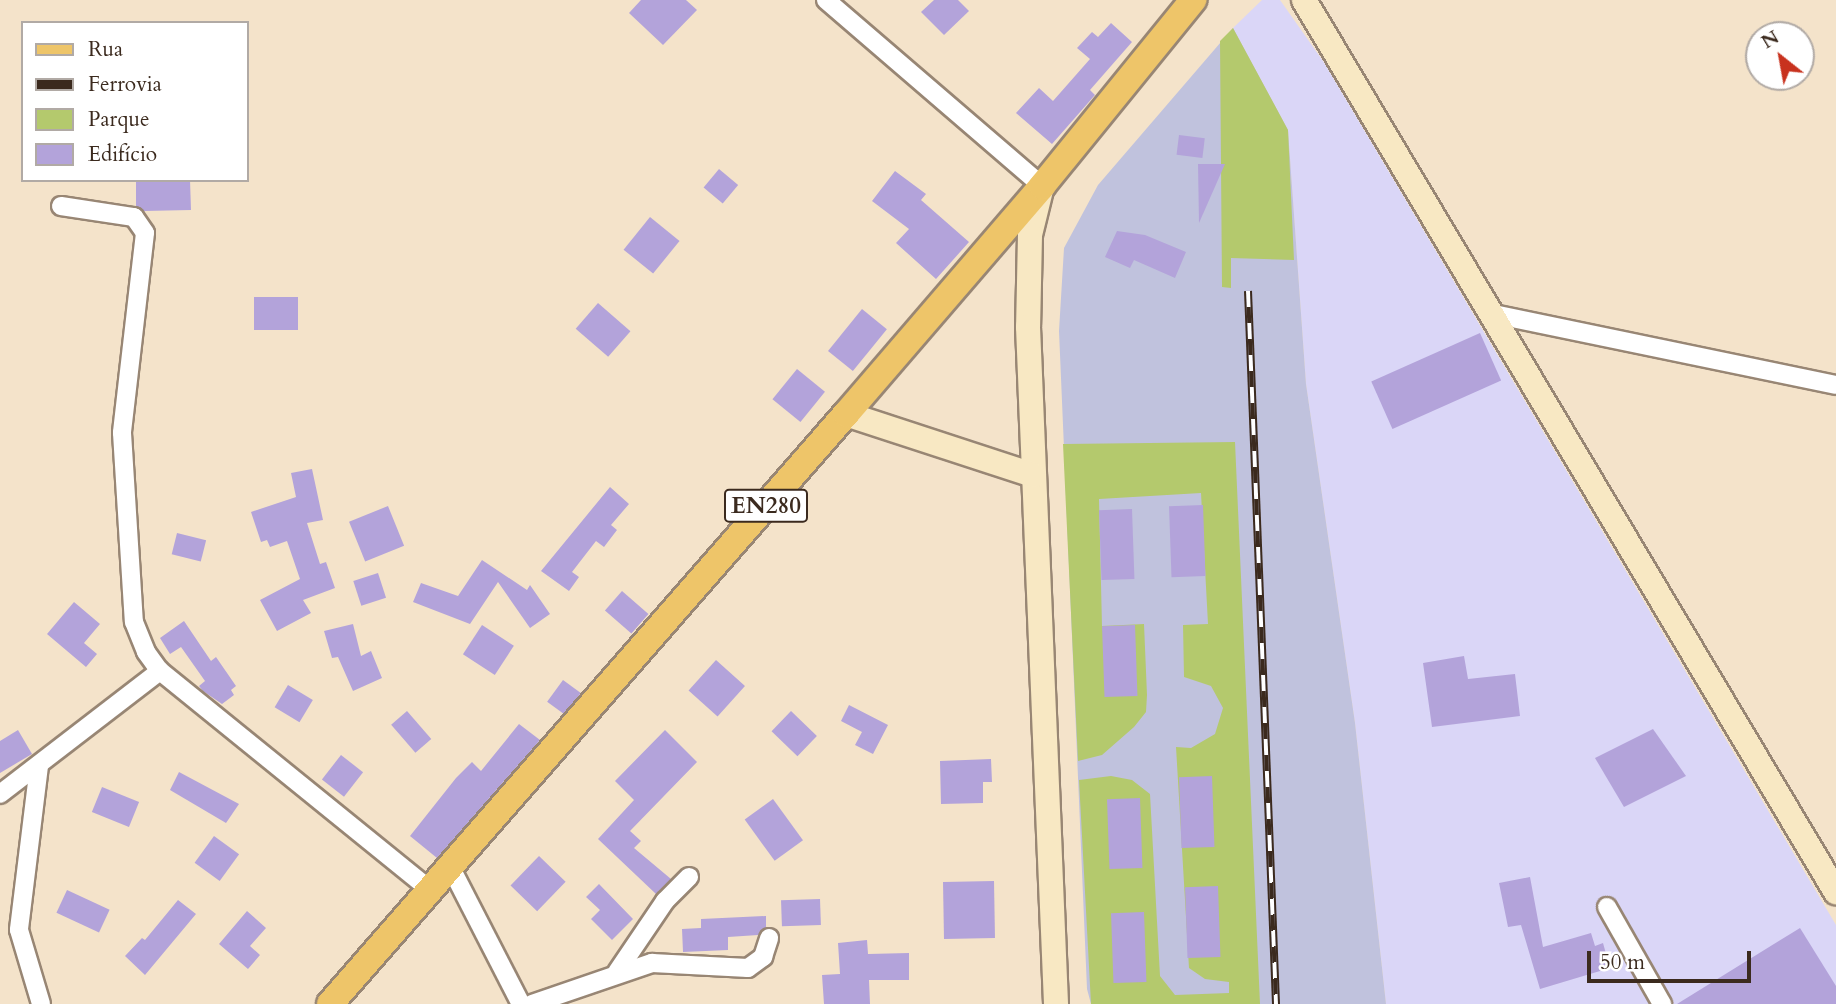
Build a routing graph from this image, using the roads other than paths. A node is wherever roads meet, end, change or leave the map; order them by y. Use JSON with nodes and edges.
{"nodes":[{"id":1,"x":826,"y":0,"type":"edge"},
{"id":2,"x":1193,"y":0,"type":"edge"},
{"id":3,"x":1304,"y":0,"type":"edge"},
{"id":4,"x":1042,"y":186,"type":"junction"},
{"id":5,"x":61,"y":206,"type":"dead end"},
{"id":6,"x":1493,"y":314,"type":"junction"},
{"id":7,"x":1836,"y":385,"type":"edge"},
{"id":8,"x":846,"y":414,"type":"junction"},
{"id":9,"x":1034,"y":475,"type":"junction"},
{"id":10,"x":160,"y":671,"type":"junction"},
{"id":11,"x":39,"y":766,"type":"junction"},
{"id":12,"x":0,"y":794,"type":"edge"},
{"id":13,"x":450,"y":866,"type":"junction"},
{"id":14,"x":689,"y":877,"type":"dead end"},
{"id":15,"x":429,"y":889,"type":"junction"},
{"id":16,"x":1836,"y":891,"type":"edge"},
{"id":17,"x":1606,"y":907,"type":"dead end"},
{"id":18,"x":769,"y":938,"type":"dead end"},
{"id":19,"x":617,"y":972,"type":"junction"},
{"id":20,"x":41,"y":1004,"type":"edge"},
{"id":21,"x":330,"y":1004,"type":"edge"},
{"id":22,"x":521,"y":1004,"type":"edge"},
{"id":23,"x":532,"y":1004,"type":"edge"},
{"id":24,"x":1056,"y":1004,"type":"edge"},
{"id":25,"x":1662,"y":1004,"type":"edge"}],
"edges":[{"from":1,"to":4,"type":"street"},
{"from":2,"to":4,"type":"main road","number":"EN280"},
{"from":3,"to":6,"type":"street"},
{"from":4,"to":8,"type":"main road","number":"EN280"},
{"from":4,"to":9,"type":"street"},
{"from":5,"to":10,"type":"street"},
{"from":6,"to":7,"type":"street"},
{"from":6,"to":16,"type":"street"},
{"from":8,"to":9,"type":"street"},
{"from":8,"to":13,"type":"main road","number":"EN280"},
{"from":9,"to":24,"type":"street"},
{"from":10,"to":11,"type":"street"},
{"from":10,"to":15,"type":"street"},
{"from":11,"to":12,"type":"street"},
{"from":11,"to":20,"type":"street"},
{"from":13,"to":15,"type":"main road","number":"EN280"},
{"from":13,"to":22,"type":"street"},
{"from":14,"to":19,"type":"street"},
{"from":15,"to":21,"type":"main road","number":"EN280"},
{"from":17,"to":25,"type":"street"},
{"from":18,"to":19,"type":"street"},
{"from":19,"to":23,"type":"street"}]}
